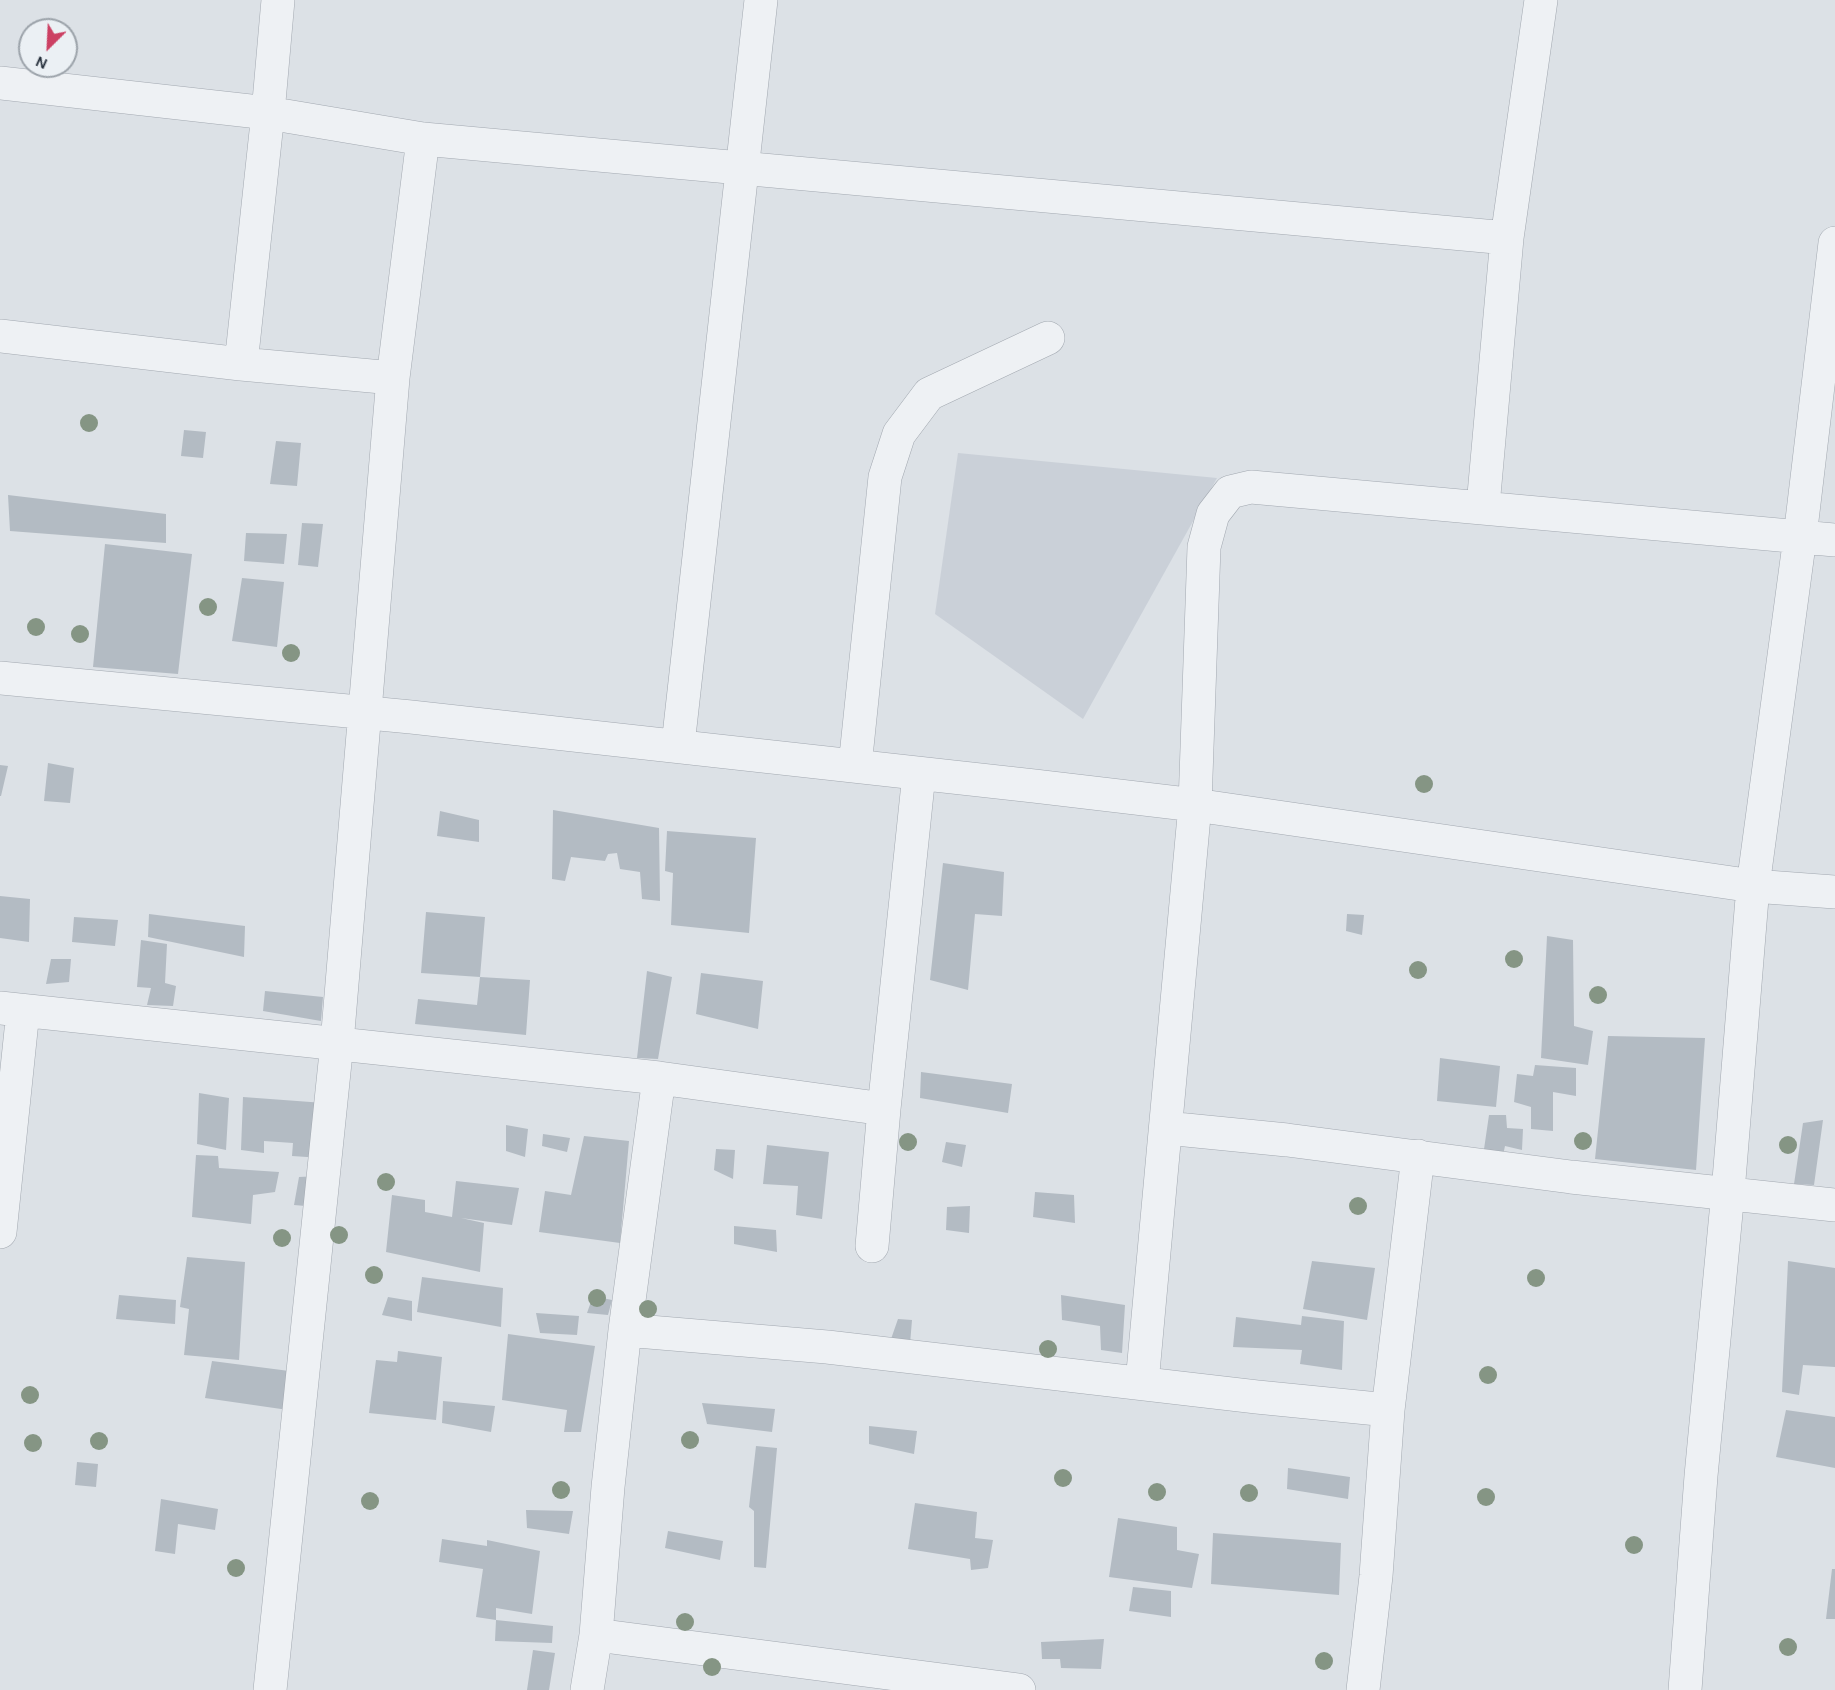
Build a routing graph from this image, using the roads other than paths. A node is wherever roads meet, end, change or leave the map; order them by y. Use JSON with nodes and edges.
{"nodes":[{"id":1,"x":278,"y":0,"type":"edge"},
{"id":2,"x":761,"y":0,"type":"edge"},
{"id":3,"x":1541,"y":0,"type":"edge"},
{"id":4,"x":0,"y":83,"type":"edge"},
{"id":5,"x":268,"y":114,"type":"junction"},
{"id":6,"x":423,"y":139,"type":"junction"},
{"id":7,"x":742,"y":168,"type":"junction"},
{"id":8,"x":1507,"y":238,"type":"junction"},
{"id":9,"x":1835,"y":243,"type":"edge"},
{"id":10,"x":0,"y":336,"type":"edge"},
{"id":11,"x":1048,"y":338,"type":"dead end"},
{"id":12,"x":241,"y":364,"type":"junction"},
{"id":13,"x":393,"y":378,"type":"junction"},
{"id":14,"x":1483,"y":506,"type":"junction"},
{"id":15,"x":1800,"y":537,"type":"junction"},
{"id":16,"x":1835,"y":540,"type":"edge"},
{"id":17,"x":0,"y":678,"type":"edge"},
{"id":18,"x":364,"y":714,"type":"junction"},
{"id":19,"x":678,"y":745,"type":"junction"},
{"id":20,"x":855,"y":766,"type":"junction"},
{"id":21,"x":919,"y":774,"type":"junction"},
{"id":22,"x":1195,"y":806,"type":"junction"},
{"id":23,"x":1753,"y":886,"type":"junction"},
{"id":24,"x":1835,"y":892,"type":"edge"},
{"id":25,"x":11,"y":1010,"type":"edge"},
{"id":26,"x":337,"y":1044,"type":"junction"},
{"id":27,"x":659,"y":1078,"type":"junction"},
{"id":28,"x":884,"y":1109,"type":"junction"},
{"id":29,"x":1166,"y":1128,"type":"junction"},
{"id":30,"x":1418,"y":1156,"type":"junction"},
{"id":31,"x":1728,"y":1192,"type":"junction"},
{"id":32,"x":1835,"y":1205,"type":"edge"},
{"id":33,"x":0,"y":1232,"type":"edge"},
{"id":34,"x":872,"y":1246,"type":"dead end"},
{"id":35,"x":625,"y":1330,"type":"junction"},
{"id":36,"x":1142,"y":1383,"type":"junction"},
{"id":37,"x":1388,"y":1410,"type":"junction"},
{"id":38,"x":596,"y":1635,"type":"junction"},
{"id":39,"x":270,"y":1690,"type":"edge"},
{"id":40,"x":587,"y":1690,"type":"edge"},
{"id":41,"x":1019,"y":1690,"type":"edge"},
{"id":42,"x":1363,"y":1690,"type":"edge"},
{"id":43,"x":1685,"y":1690,"type":"edge"}],
"edges":[{"from":1,"to":5,"type":"street"},
{"from":2,"to":7,"type":"street"},
{"from":3,"to":8,"type":"street"},
{"from":4,"to":5,"type":"street"},
{"from":5,"to":6,"type":"street"},
{"from":5,"to":12,"type":"street"},
{"from":6,"to":7,"type":"street"},
{"from":6,"to":13,"type":"street"},
{"from":7,"to":8,"type":"street"},
{"from":7,"to":19,"type":"street"},
{"from":8,"to":14,"type":"street"},
{"from":9,"to":15,"type":"street"},
{"from":10,"to":12,"type":"street"},
{"from":11,"to":20,"type":"street"},
{"from":12,"to":13,"type":"street"},
{"from":13,"to":18,"type":"street"},
{"from":14,"to":15,"type":"street"},
{"from":14,"to":22,"type":"street"},
{"from":15,"to":16,"type":"street"},
{"from":15,"to":23,"type":"street"},
{"from":17,"to":18,"type":"street"},
{"from":18,"to":19,"type":"street"},
{"from":18,"to":26,"type":"street"},
{"from":19,"to":20,"type":"street"},
{"from":20,"to":21,"type":"street"},
{"from":21,"to":22,"type":"street"},
{"from":21,"to":28,"type":"street"},
{"from":22,"to":23,"type":"street"},
{"from":22,"to":29,"type":"street"},
{"from":23,"to":24,"type":"street"},
{"from":23,"to":31,"type":"street"},
{"from":25,"to":26,"type":"street"},
{"from":25,"to":33,"type":"street"},
{"from":26,"to":27,"type":"street"},
{"from":26,"to":39,"type":"street"},
{"from":27,"to":28,"type":"street"},
{"from":27,"to":35,"type":"street"},
{"from":28,"to":34,"type":"street"},
{"from":29,"to":30,"type":"street"},
{"from":29,"to":36,"type":"street"},
{"from":30,"to":31,"type":"street"},
{"from":30,"to":37,"type":"street"},
{"from":31,"to":32,"type":"street"},
{"from":31,"to":43,"type":"street"},
{"from":35,"to":36,"type":"street"},
{"from":35,"to":38,"type":"street"},
{"from":36,"to":37,"type":"street"},
{"from":37,"to":42,"type":"street"},
{"from":38,"to":40,"type":"street"},
{"from":38,"to":41,"type":"street"}]}
